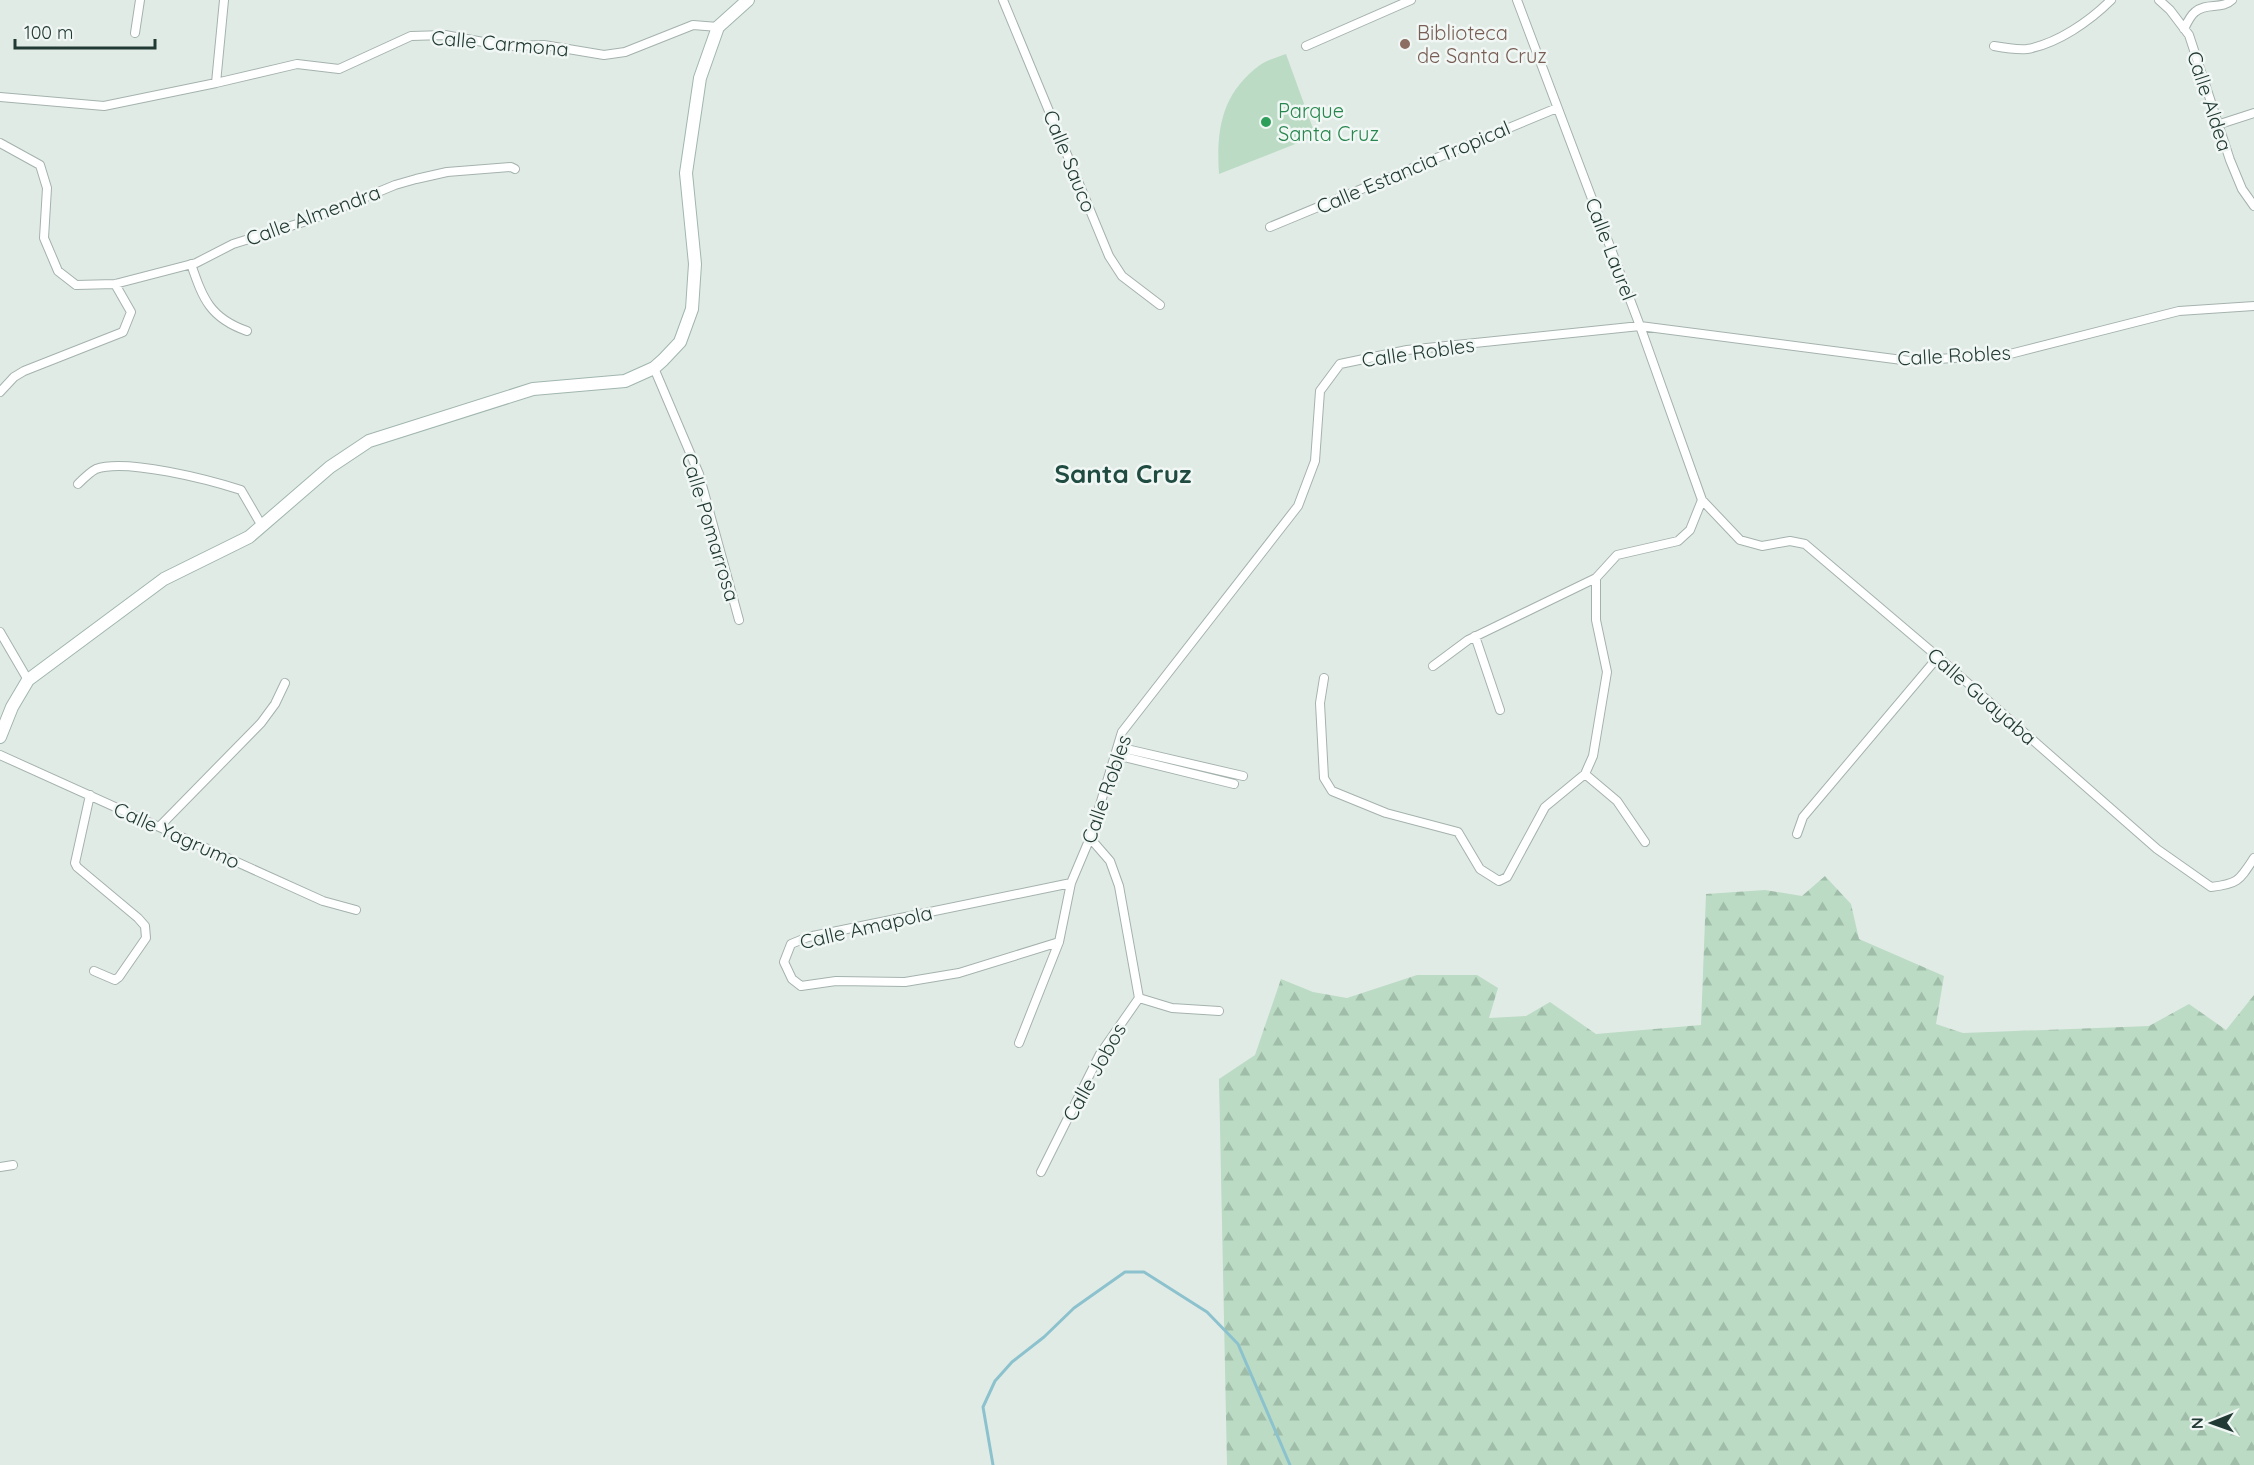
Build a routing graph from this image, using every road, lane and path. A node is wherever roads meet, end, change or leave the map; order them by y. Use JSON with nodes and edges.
{"nodes":[{"id":1,"x":140,"y":0,"type":"edge"},
{"id":2,"x":224,"y":0,"type":"edge"},
{"id":3,"x":748,"y":0,"type":"edge"},
{"id":4,"x":1003,"y":0,"type":"edge"},
{"id":5,"x":1411,"y":0,"type":"edge"},
{"id":6,"x":1517,"y":0,"type":"edge"},
{"id":7,"x":2111,"y":0,"type":"edge"},
{"id":8,"x":2159,"y":0,"type":"edge"},
{"id":9,"x":2232,"y":0,"type":"edge"},
{"id":10,"x":718,"y":27,"type":"junction"},
{"id":11,"x":2184,"y":29,"type":"junction"},
{"id":12,"x":135,"y":33,"type":"dead end"},
{"id":13,"x":1306,"y":46,"type":"dead end"},
{"id":14,"x":1994,"y":46,"type":"dead end"},
{"id":15,"x":216,"y":83,"type":"junction"},
{"id":16,"x":0,"y":97,"type":"edge"},
{"id":17,"x":1557,"y":108,"type":"junction"},
{"id":18,"x":2254,"y":113,"type":"edge"},
{"id":19,"x":2217,"y":125,"type":"junction"},
{"id":20,"x":0,"y":144,"type":"edge"},
{"id":21,"x":515,"y":169,"type":"dead end"},
{"id":22,"x":2254,"y":206,"type":"edge"},
{"id":23,"x":1270,"y":227,"type":"dead end"},
{"id":24,"x":191,"y":264,"type":"junction"},
{"id":25,"x":115,"y":284,"type":"junction"},
{"id":26,"x":1160,"y":305,"type":"dead end"},
{"id":27,"x":2254,"y":306,"type":"edge"},
{"id":28,"x":1640,"y":326,"type":"junction"},
{"id":29,"x":247,"y":331,"type":"dead end"},
{"id":30,"x":654,"y":368,"type":"junction"},
{"id":31,"x":0,"y":392,"type":"edge"},
{"id":32,"x":78,"y":484,"type":"dead end"},
{"id":33,"x":1702,"y":500,"type":"junction"},
{"id":34,"x":262,"y":526,"type":"junction"},
{"id":35,"x":1596,"y":578,"type":"junction"},
{"id":36,"x":739,"y":620,"type":"dead end"},
{"id":37,"x":0,"y":632,"type":"edge"},
{"id":38,"x":1475,"y":636,"type":"junction"},
{"id":39,"x":1938,"y":657,"type":"junction"},
{"id":40,"x":1433,"y":666,"type":"dead end"},
{"id":41,"x":1324,"y":678,"type":"dead end"},
{"id":42,"x":28,"y":680,"type":"junction"},
{"id":43,"x":285,"y":683,"type":"dead end"},
{"id":44,"x":1500,"y":710,"type":"dead end"},
{"id":45,"x":0,"y":736,"type":"edge"},
{"id":46,"x":1117,"y":751,"type":"junction"},
{"id":47,"x":0,"y":755,"type":"edge"},
{"id":48,"x":1585,"y":774,"type":"junction"},
{"id":49,"x":1243,"y":776,"type":"dead end"},
{"id":50,"x":1234,"y":784,"type":"dead end"},
{"id":51,"x":90,"y":795,"type":"junction"},
{"id":52,"x":160,"y":826,"type":"junction"},
{"id":53,"x":1797,"y":834,"type":"dead end"},
{"id":54,"x":1090,"y":838,"type":"junction"},
{"id":55,"x":1645,"y":843,"type":"dead end"},
{"id":56,"x":2254,"y":858,"type":"edge"},
{"id":57,"x":1071,"y":883,"type":"junction"},
{"id":58,"x":356,"y":910,"type":"dead end"},
{"id":59,"x":1059,"y":942,"type":"junction"},
{"id":60,"x":94,"y":970,"type":"dead end"},
{"id":61,"x":1138,"y":998,"type":"junction"},
{"id":62,"x":1219,"y":1011,"type":"dead end"},
{"id":63,"x":1019,"y":1043,"type":"dead end"},
{"id":64,"x":13,"y":1165,"type":"dead end"},
{"id":65,"x":0,"y":1167,"type":"edge"},
{"id":66,"x":1041,"y":1172,"type":"dead end"}],
"edges":[{"from":1,"to":12,"type":"street"},
{"from":2,"to":15,"type":"street"},
{"from":3,"to":10,"type":"street"},
{"from":4,"to":26,"type":"street","name":"Calle Sauco"},
{"from":5,"to":13,"type":"street"},
{"from":6,"to":17,"type":"street","name":"Calle Laurel"},
{"from":7,"to":14,"type":"street"},
{"from":8,"to":11,"type":"street","name":"Calle Aldea"},
{"from":9,"to":11,"type":"street"},
{"from":10,"to":15,"type":"street","name":"Calle Carmona"},
{"from":10,"to":30,"type":"street"},
{"from":11,"to":19,"type":"street","name":"Calle Aldea"},
{"from":15,"to":16,"type":"street","name":"Calle Carmona"},
{"from":17,"to":23,"type":"street","name":"Calle Estancia Tropical"},
{"from":17,"to":28,"type":"street","name":"Calle Laurel"},
{"from":18,"to":19,"type":"street"},
{"from":19,"to":22,"type":"street","name":"Calle Aldea"},
{"from":20,"to":25,"type":"street","name":"Calle Almendra"},
{"from":21,"to":24,"type":"street","name":"Calle Almendra"},
{"from":24,"to":25,"type":"street","name":"Calle Almendra"},
{"from":24,"to":29,"type":"street"},
{"from":25,"to":31,"type":"street"},
{"from":27,"to":28,"type":"street","name":"Calle Robles"},
{"from":28,"to":33,"type":"street","name":"Calle Laurel"},
{"from":28,"to":46,"type":"street","name":"Calle Robles"},
{"from":30,"to":34,"type":"street"},
{"from":30,"to":36,"type":"street","name":"Calle Pomarrosa"},
{"from":32,"to":34,"type":"street"},
{"from":33,"to":35,"type":"street"},
{"from":33,"to":39,"type":"street","name":"Calle Guayaba"},
{"from":34,"to":42,"type":"street"},
{"from":35,"to":38,"type":"street"},
{"from":35,"to":48,"type":"street"},
{"from":37,"to":42,"type":"street"},
{"from":38,"to":40,"type":"street"},
{"from":38,"to":44,"type":"street"},
{"from":39,"to":53,"type":"street"},
{"from":39,"to":56,"type":"street","name":"Calle Guayaba"},
{"from":41,"to":48,"type":"street"},
{"from":42,"to":45,"type":"street"},
{"from":43,"to":52,"type":"street"},
{"from":46,"to":49,"type":"street"},
{"from":46,"to":50,"type":"street"},
{"from":46,"to":54,"type":"street","name":"Calle Robles"},
{"from":47,"to":51,"type":"street","name":"Calle Yagrumo"},
{"from":48,"to":55,"type":"street"},
{"from":51,"to":52,"type":"street","name":"Calle Yagrumo"},
{"from":51,"to":60,"type":"street"},
{"from":52,"to":58,"type":"street","name":"Calle Yagrumo"},
{"from":54,"to":57,"type":"street","name":"Calle Robles"},
{"from":54,"to":61,"type":"street"},
{"from":57,"to":59,"type":"street","name":"Calle Robles"},
{"from":57,"to":59,"type":"street","name":"Calle Amapola"},
{"from":59,"to":63,"type":"street","name":"Calle Robles"},
{"from":61,"to":62,"type":"street"},
{"from":61,"to":66,"type":"street","name":"Calle Jobos"},
{"from":64,"to":65,"type":"street"}]}
